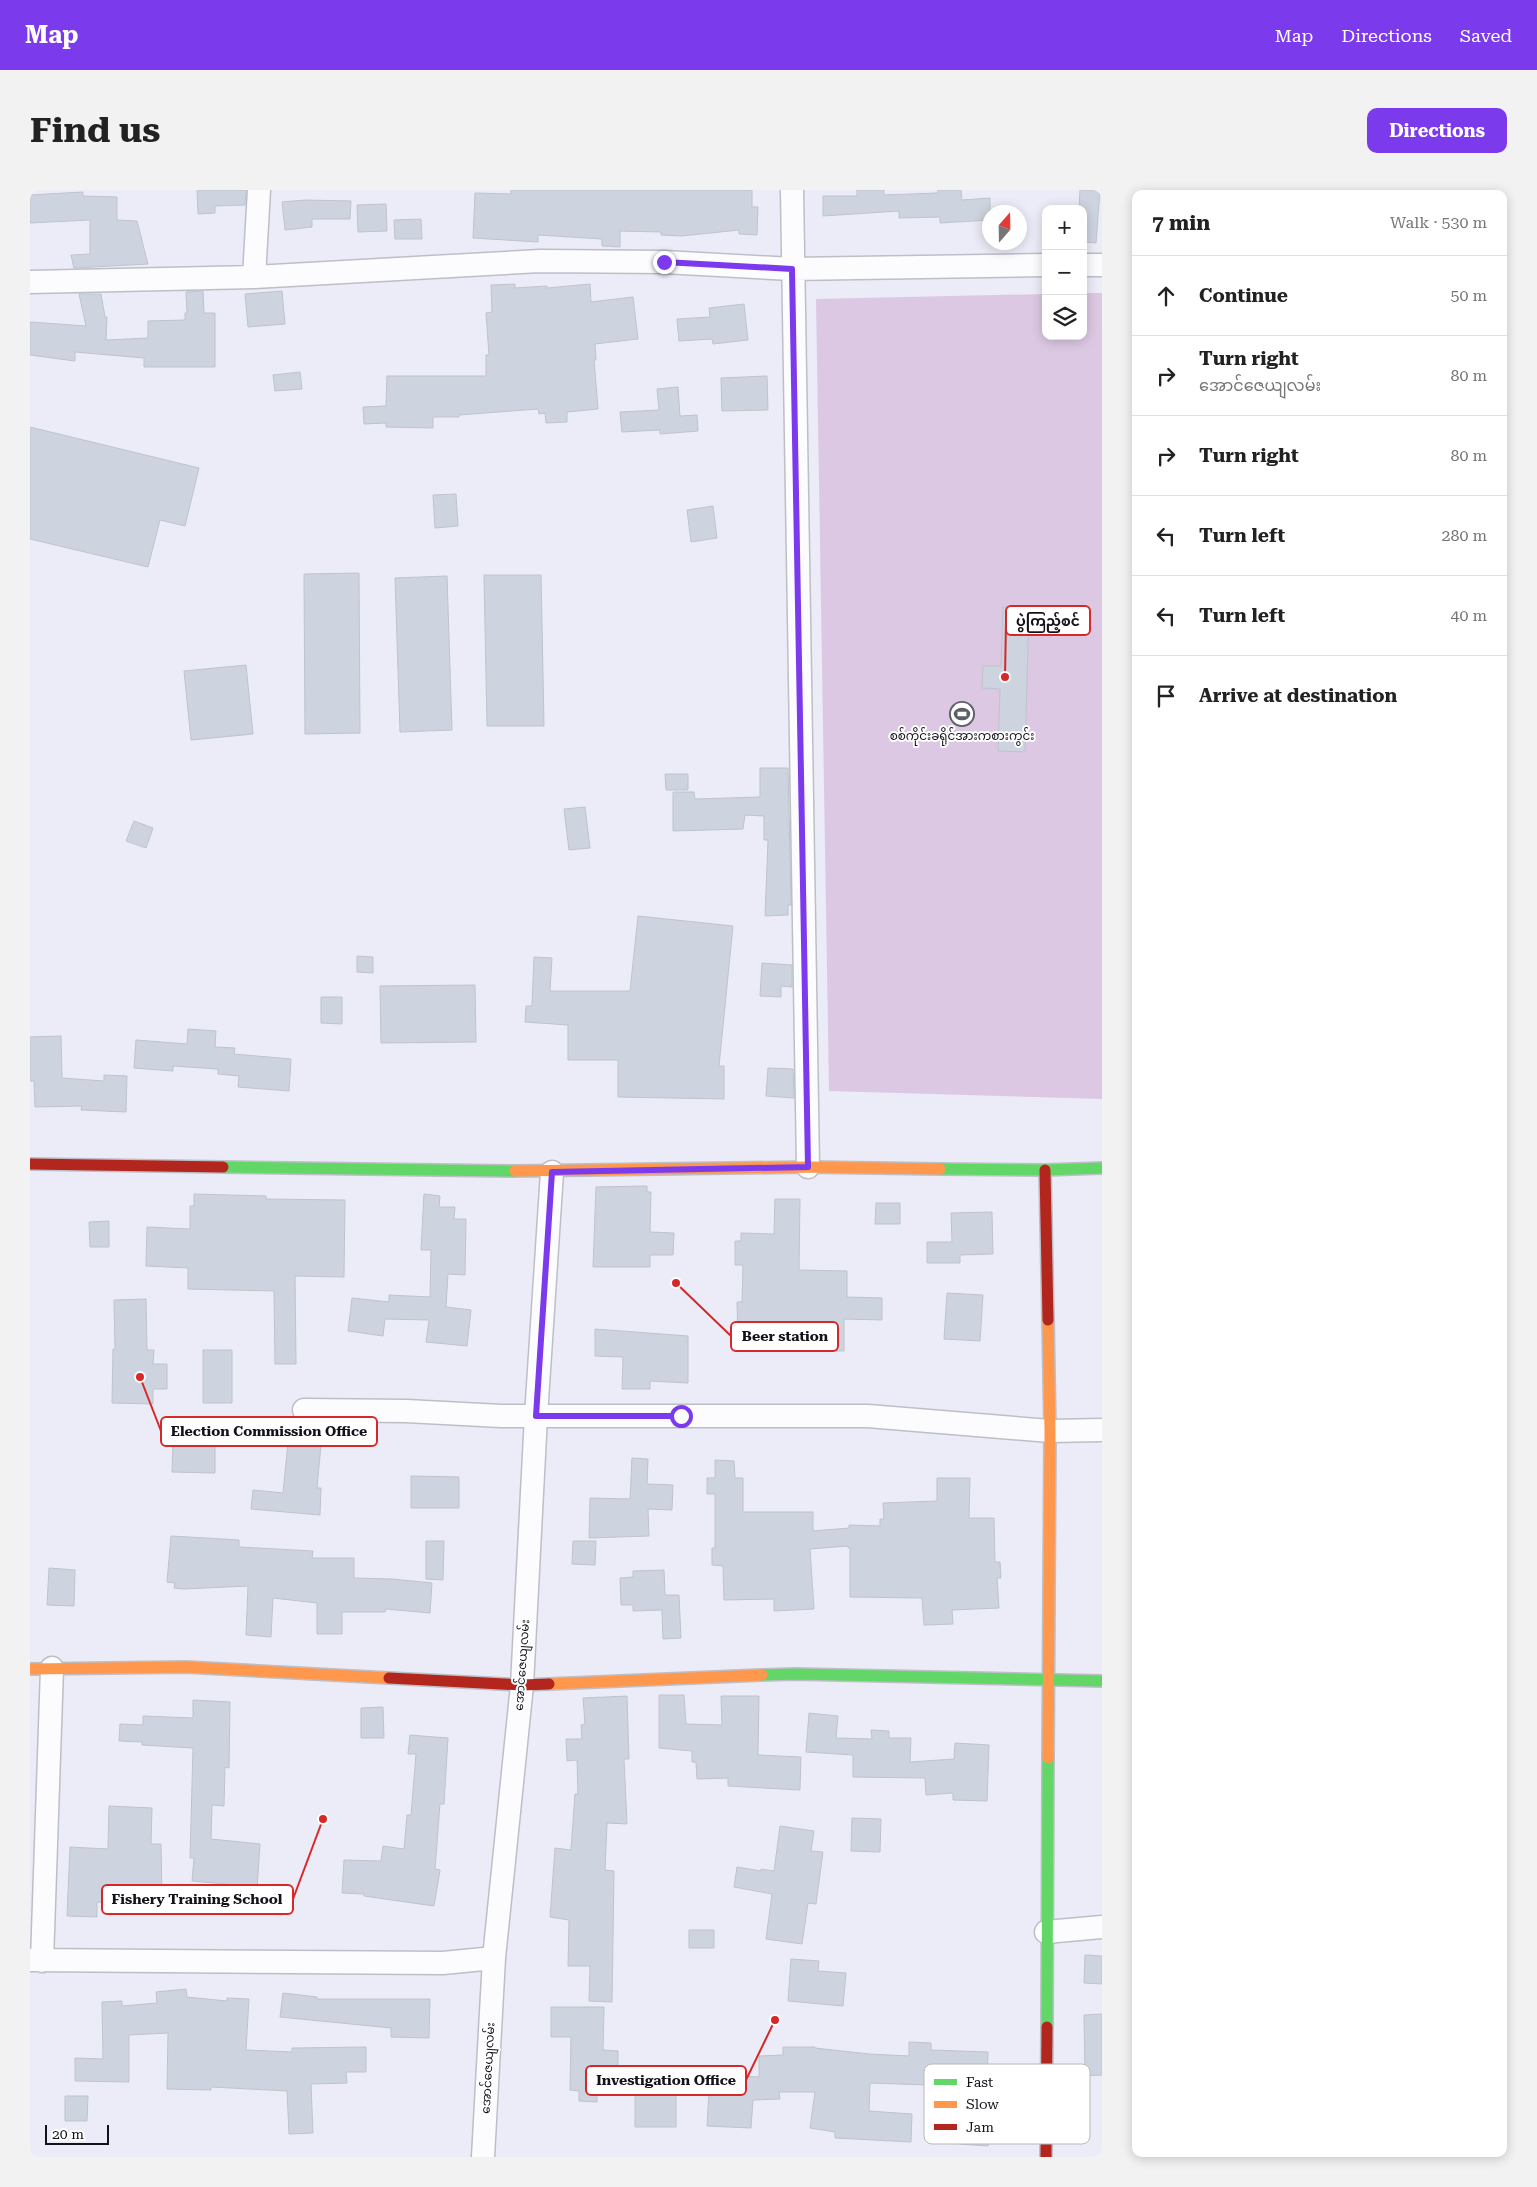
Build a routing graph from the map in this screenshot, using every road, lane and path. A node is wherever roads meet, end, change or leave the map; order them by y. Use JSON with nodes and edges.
{"nodes":[{"id":1,"x":259,"y":190,"type":"edge"},
{"id":2,"x":792,"y":190,"type":"edge"},
{"id":3,"x":1087,"y":265,"type":"edge"},
{"id":4,"x":1102,"y":265,"type":"edge"},
{"id":5,"x":1042,"y":266,"type":"edge"},
{"id":6,"x":792,"y":269,"type":"junction"},
{"id":7,"x":254,"y":277,"type":"junction"},
{"id":8,"x":30,"y":282,"type":"edge"},
{"id":9,"x":30,"y":1164,"type":"edge"},
{"id":10,"x":808,"y":1167,"type":"junction"},
{"id":11,"x":1102,"y":1168,"type":"edge"},
{"id":12,"x":1045,"y":1170,"type":"junction"},
{"id":13,"x":552,"y":1172,"type":"junction"},
{"id":14,"x":304,"y":1410,"type":"dead end"},
{"id":15,"x":536,"y":1416,"type":"junction"},
{"id":16,"x":1102,"y":1430,"type":"edge"},
{"id":17,"x":1050,"y":1431,"type":"junction"},
{"id":18,"x":52,"y":1668,"type":"junction"},
{"id":19,"x":30,"y":1669,"type":"edge"},
{"id":20,"x":1049,"y":1680,"type":"junction"},
{"id":21,"x":1102,"y":1681,"type":"edge"},
{"id":22,"x":522,"y":1685,"type":"junction"},
{"id":23,"x":1102,"y":1927,"type":"edge"},
{"id":24,"x":1046,"y":1932,"type":"junction"},
{"id":25,"x":494,"y":1958,"type":"junction"},
{"id":26,"x":36,"y":1961,"type":"edge"},
{"id":27,"x":1046,"y":2064,"type":"edge"},
{"id":28,"x":1046,"y":2144,"type":"edge"},
{"id":29,"x":483,"y":2157,"type":"edge"},
{"id":30,"x":1046,"y":2157,"type":"edge"}],
"edges":[{"from":1,"to":7,"type":"street"},
{"from":2,"to":6,"type":"street"},
{"from":3,"to":4,"type":"street"},
{"from":5,"to":6,"type":"street"},
{"from":6,"to":7,"type":"street"},
{"from":6,"to":10,"type":"street"},
{"from":7,"to":8,"type":"street"},
{"from":9,"to":13,"type":"street"},
{"from":10,"to":12,"type":"street"},
{"from":10,"to":13,"type":"street"},
{"from":11,"to":12,"type":"street"},
{"from":12,"to":17,"type":"street"},
{"from":13,"to":15,"type":"street","name":"အောင်ဇေယျလမ်း"},
{"from":14,"to":15,"type":"street"},
{"from":15,"to":17,"type":"street"},
{"from":15,"to":22,"type":"street","name":"အောင်ဇေယျလမ်း"},
{"from":16,"to":17,"type":"street"},
{"from":17,"to":20,"type":"street"},
{"from":18,"to":19,"type":"street"},
{"from":18,"to":22,"type":"street"},
{"from":18,"to":26,"type":"street"},
{"from":20,"to":21,"type":"street"},
{"from":20,"to":22,"type":"street"},
{"from":20,"to":24,"type":"street"},
{"from":22,"to":25,"type":"street","name":"အောင်ဇေယျလမ်း"},
{"from":23,"to":24,"type":"street"},
{"from":24,"to":27,"type":"street"},
{"from":25,"to":26,"type":"street"},
{"from":25,"to":29,"type":"street","name":"အောင်ဇေယျလမ်း"},
{"from":28,"to":30,"type":"street"}]}
